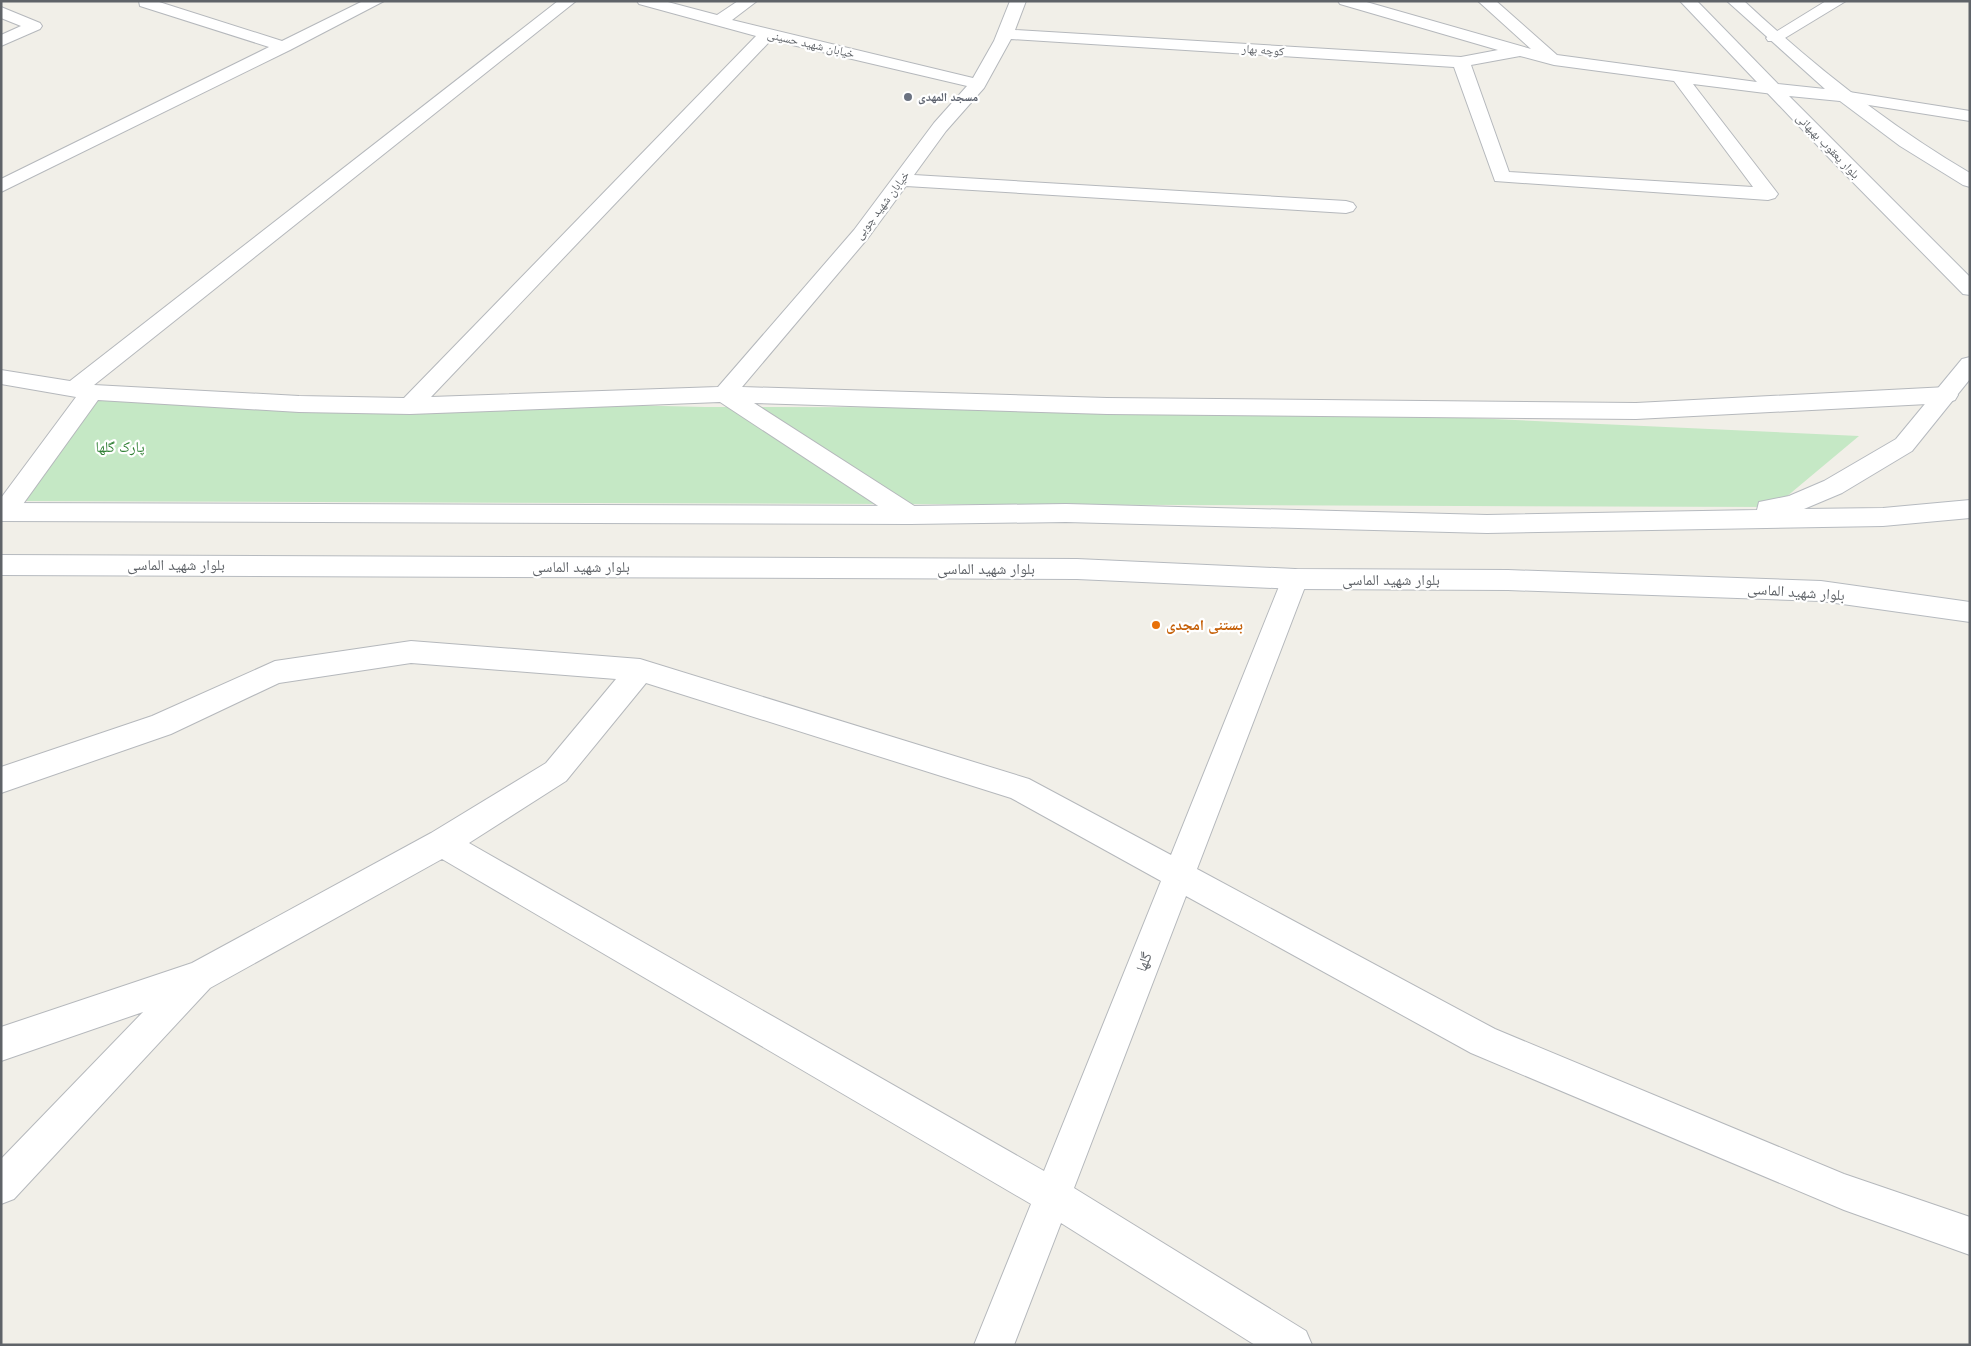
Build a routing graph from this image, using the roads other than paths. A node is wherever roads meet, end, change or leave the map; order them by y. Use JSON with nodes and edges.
{"nodes":[{"id":1,"x":376,"y":1,"type":"edge"},
{"id":2,"x":568,"y":1,"type":"edge"},
{"id":3,"x":645,"y":1,"type":"edge"},
{"id":4,"x":749,"y":1,"type":"edge"},
{"id":5,"x":1018,"y":1,"type":"edge"},
{"id":6,"x":1346,"y":1,"type":"edge"},
{"id":7,"x":1486,"y":1,"type":"edge"},
{"id":8,"x":1688,"y":1,"type":"edge"},
{"id":9,"x":1735,"y":1,"type":"edge"},
{"id":10,"x":1838,"y":1,"type":"edge"},
{"id":11,"x":146,"y":3,"type":"dead end"},
{"id":12,"x":1,"y":12,"type":"edge"},
{"id":13,"x":719,"y":21,"type":"junction"},
{"id":14,"x":767,"y":34,"type":"junction"},
{"id":15,"x":1005,"y":34,"type":"junction"},
{"id":16,"x":1774,"y":38,"type":"junction"},
{"id":17,"x":1,"y":40,"type":"edge"},
{"id":18,"x":284,"y":47,"type":"junction"},
{"id":19,"x":1520,"y":51,"type":"junction"},
{"id":20,"x":1554,"y":60,"type":"junction"},
{"id":21,"x":1461,"y":62,"type":"junction"},
{"id":22,"x":1681,"y":79,"type":"junction"},
{"id":23,"x":978,"y":84,"type":"junction"},
{"id":24,"x":1773,"y":89,"type":"junction"},
{"id":25,"x":1843,"y":96,"type":"junction"},
{"id":26,"x":1970,"y":116,"type":"edge"},
{"id":27,"x":901,"y":180,"type":"junction"},
{"id":28,"x":1970,"y":181,"type":"edge"},
{"id":29,"x":1,"y":186,"type":"edge"},
{"id":30,"x":1346,"y":207,"type":"dead end"},
{"id":31,"x":1930,"y":248,"type":"junction"},
{"id":32,"x":1970,"y":289,"type":"edge"},
{"id":33,"x":1970,"y":295,"type":"edge"},
{"id":34,"x":1970,"y":364,"type":"edge"},
{"id":35,"x":1,"y":377,"type":"edge"},
{"id":36,"x":83,"y":390,"type":"junction"},
{"id":37,"x":724,"y":394,"type":"junction"},
{"id":38,"x":1947,"y":395,"type":"junction"},
{"id":39,"x":410,"y":406,"type":"junction"},
{"id":40,"x":3,"y":512,"type":"edge"},
{"id":41,"x":1965,"y":513,"type":"edge"},
{"id":42,"x":910,"y":515,"type":"junction"},
{"id":43,"x":1686,"y":522,"type":"junction"},
{"id":44,"x":1,"y":564,"type":"edge"},
{"id":45,"x":1295,"y":579,"type":"junction"},
{"id":46,"x":1970,"y":612,"type":"edge"},
{"id":47,"x":640,"y":670,"type":"junction"},
{"id":48,"x":1,"y":780,"type":"edge"},
{"id":49,"x":442,"y":843,"type":"junction"},
{"id":50,"x":1178,"y":875,"type":"junction"},
{"id":51,"x":200,"y":976,"type":"junction"},
{"id":52,"x":1,"y":1044,"type":"edge"},
{"id":53,"x":1,"y":1186,"type":"edge"},
{"id":54,"x":1052,"y":1196,"type":"junction"},
{"id":55,"x":1970,"y":1236,"type":"edge"},
{"id":56,"x":994,"y":1345,"type":"edge"},
{"id":57,"x":1292,"y":1345,"type":"edge"}],
"edges":[{"from":1,"to":18,"type":"street"},
{"from":2,"to":36,"type":"street"},
{"from":3,"to":13,"type":"street","name":"خیابان شهید حسینی"},
{"from":4,"to":13,"type":"street"},
{"from":5,"to":15,"type":"street","name":"خیابان شهید چوبی"},
{"from":6,"to":19,"type":"street"},
{"from":7,"to":20,"type":"street"},
{"from":8,"to":24,"type":"street","name":"بلوار یعقوب بهبهانی"},
{"from":9,"to":16,"type":"street"},
{"from":10,"to":16,"type":"street"},
{"from":11,"to":18,"type":"street"},
{"from":12,"to":17,"type":"street"},
{"from":13,"to":14,"type":"street","name":"خیابان شهید حسینی"},
{"from":14,"to":23,"type":"street","name":"خیابان شهید حسینی"},
{"from":14,"to":39,"type":"street"},
{"from":15,"to":21,"type":"street","name":"کوچه بهار"},
{"from":15,"to":23,"type":"street","name":"خیابان شهید چوبی"},
{"from":16,"to":25,"type":"street"},
{"from":18,"to":29,"type":"street"},
{"from":19,"to":20,"type":"street"},
{"from":19,"to":21,"type":"street","name":"کوچه بهار"},
{"from":20,"to":22,"type":"street"},
{"from":21,"to":22,"type":"street"},
{"from":22,"to":24,"type":"street"},
{"from":23,"to":27,"type":"street","name":"خیابان شهید چوبی"},
{"from":24,"to":25,"type":"street"},
{"from":24,"to":31,"type":"street","name":"بلوار یعقوب بهبهانی"},
{"from":25,"to":26,"type":"street"},
{"from":25,"to":28,"type":"street"},
{"from":27,"to":30,"type":"street"},
{"from":27,"to":37,"type":"street","name":"خیابان شهید چوبی"},
{"from":31,"to":32,"type":"street","name":"بلوار یعقوب بهبهانی"},
{"from":31,"to":33,"type":"street"},
{"from":34,"to":38,"type":"street"},
{"from":35,"to":36,"type":"street"},
{"from":36,"to":39,"type":"street"},
{"from":36,"to":40,"type":"street"},
{"from":37,"to":38,"type":"street"},
{"from":37,"to":39,"type":"street"},
{"from":37,"to":42,"type":"street"},
{"from":38,"to":43,"type":"street"},
{"from":40,"to":42,"type":"street"},
{"from":41,"to":43,"type":"street"},
{"from":42,"to":43,"type":"street"},
{"from":44,"to":45,"type":"street","name":"بلوار شهید الماسی"},
{"from":45,"to":46,"type":"street","name":"بلوار شهید الماسی"},
{"from":45,"to":50,"type":"street","name":"گلها"},
{"from":47,"to":48,"type":"street"},
{"from":47,"to":49,"type":"street"},
{"from":47,"to":50,"type":"street"},
{"from":49,"to":51,"type":"street"},
{"from":49,"to":54,"type":"street"},
{"from":50,"to":54,"type":"street","name":"گلها"},
{"from":50,"to":55,"type":"street"},
{"from":51,"to":52,"type":"street"},
{"from":51,"to":53,"type":"street"},
{"from":54,"to":56,"type":"street","name":"گلها"},
{"from":54,"to":57,"type":"street"}]}
